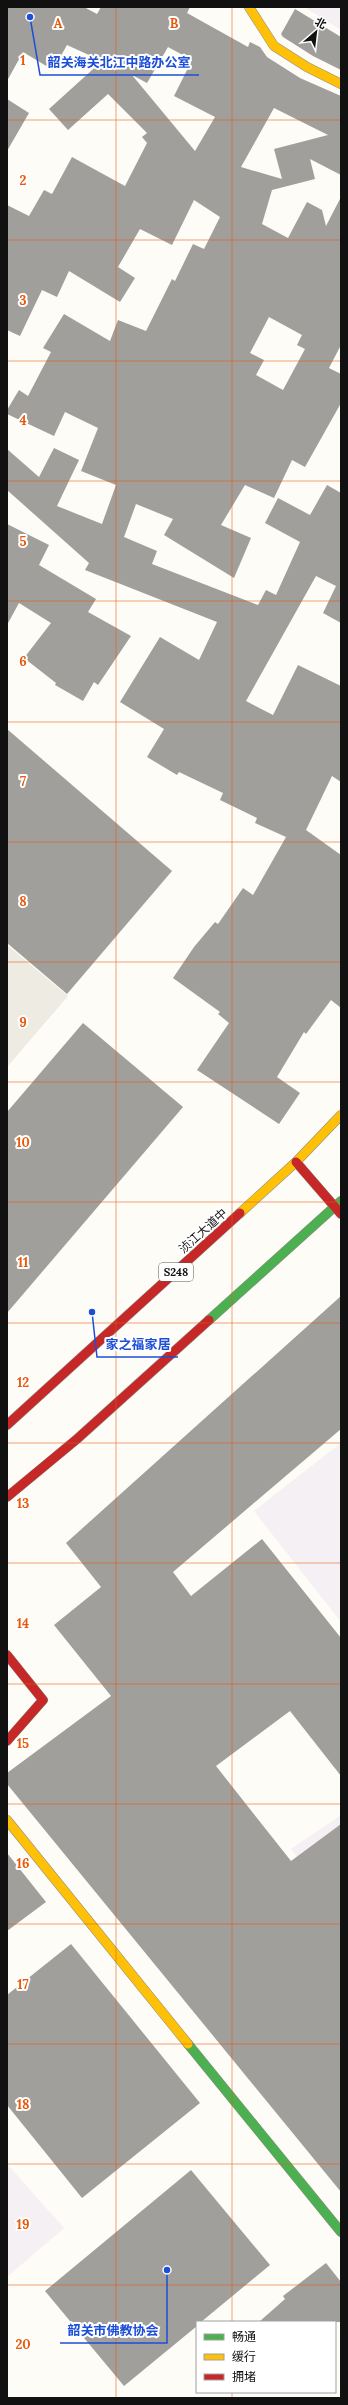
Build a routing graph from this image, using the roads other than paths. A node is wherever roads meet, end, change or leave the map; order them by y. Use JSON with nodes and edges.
{"nodes":[{"id":1,"x":248,"y":7,"type":"edge"},
{"id":2,"x":341,"y":84,"type":"edge"},
{"id":3,"x":341,"y":1115,"type":"edge"},
{"id":4,"x":296,"y":1162,"type":"junction"},
{"id":5,"x":339,"y":1208,"type":"edge"},
{"id":6,"x":7,"y":1425,"type":"edge"},
{"id":7,"x":7,"y":1497,"type":"edge"},
{"id":8,"x":7,"y":1656,"type":"edge"},
{"id":9,"x":7,"y":1741,"type":"edge"},
{"id":10,"x":7,"y":1820,"type":"edge"},
{"id":11,"x":341,"y":2232,"type":"edge"}],
"edges":[{"from":1,"to":2,"type":"main road"},
{"from":3,"to":4,"type":"main road","name":"浈江大道中","number":"S248"},
{"from":4,"to":5,"type":"main road"},
{"from":4,"to":6,"type":"main road","name":"浈江大道中","number":"S248"},
{"from":5,"to":7,"type":"main road"},
{"from":8,"to":9,"type":"main road"},
{"from":10,"to":11,"type":"main road"}]}
